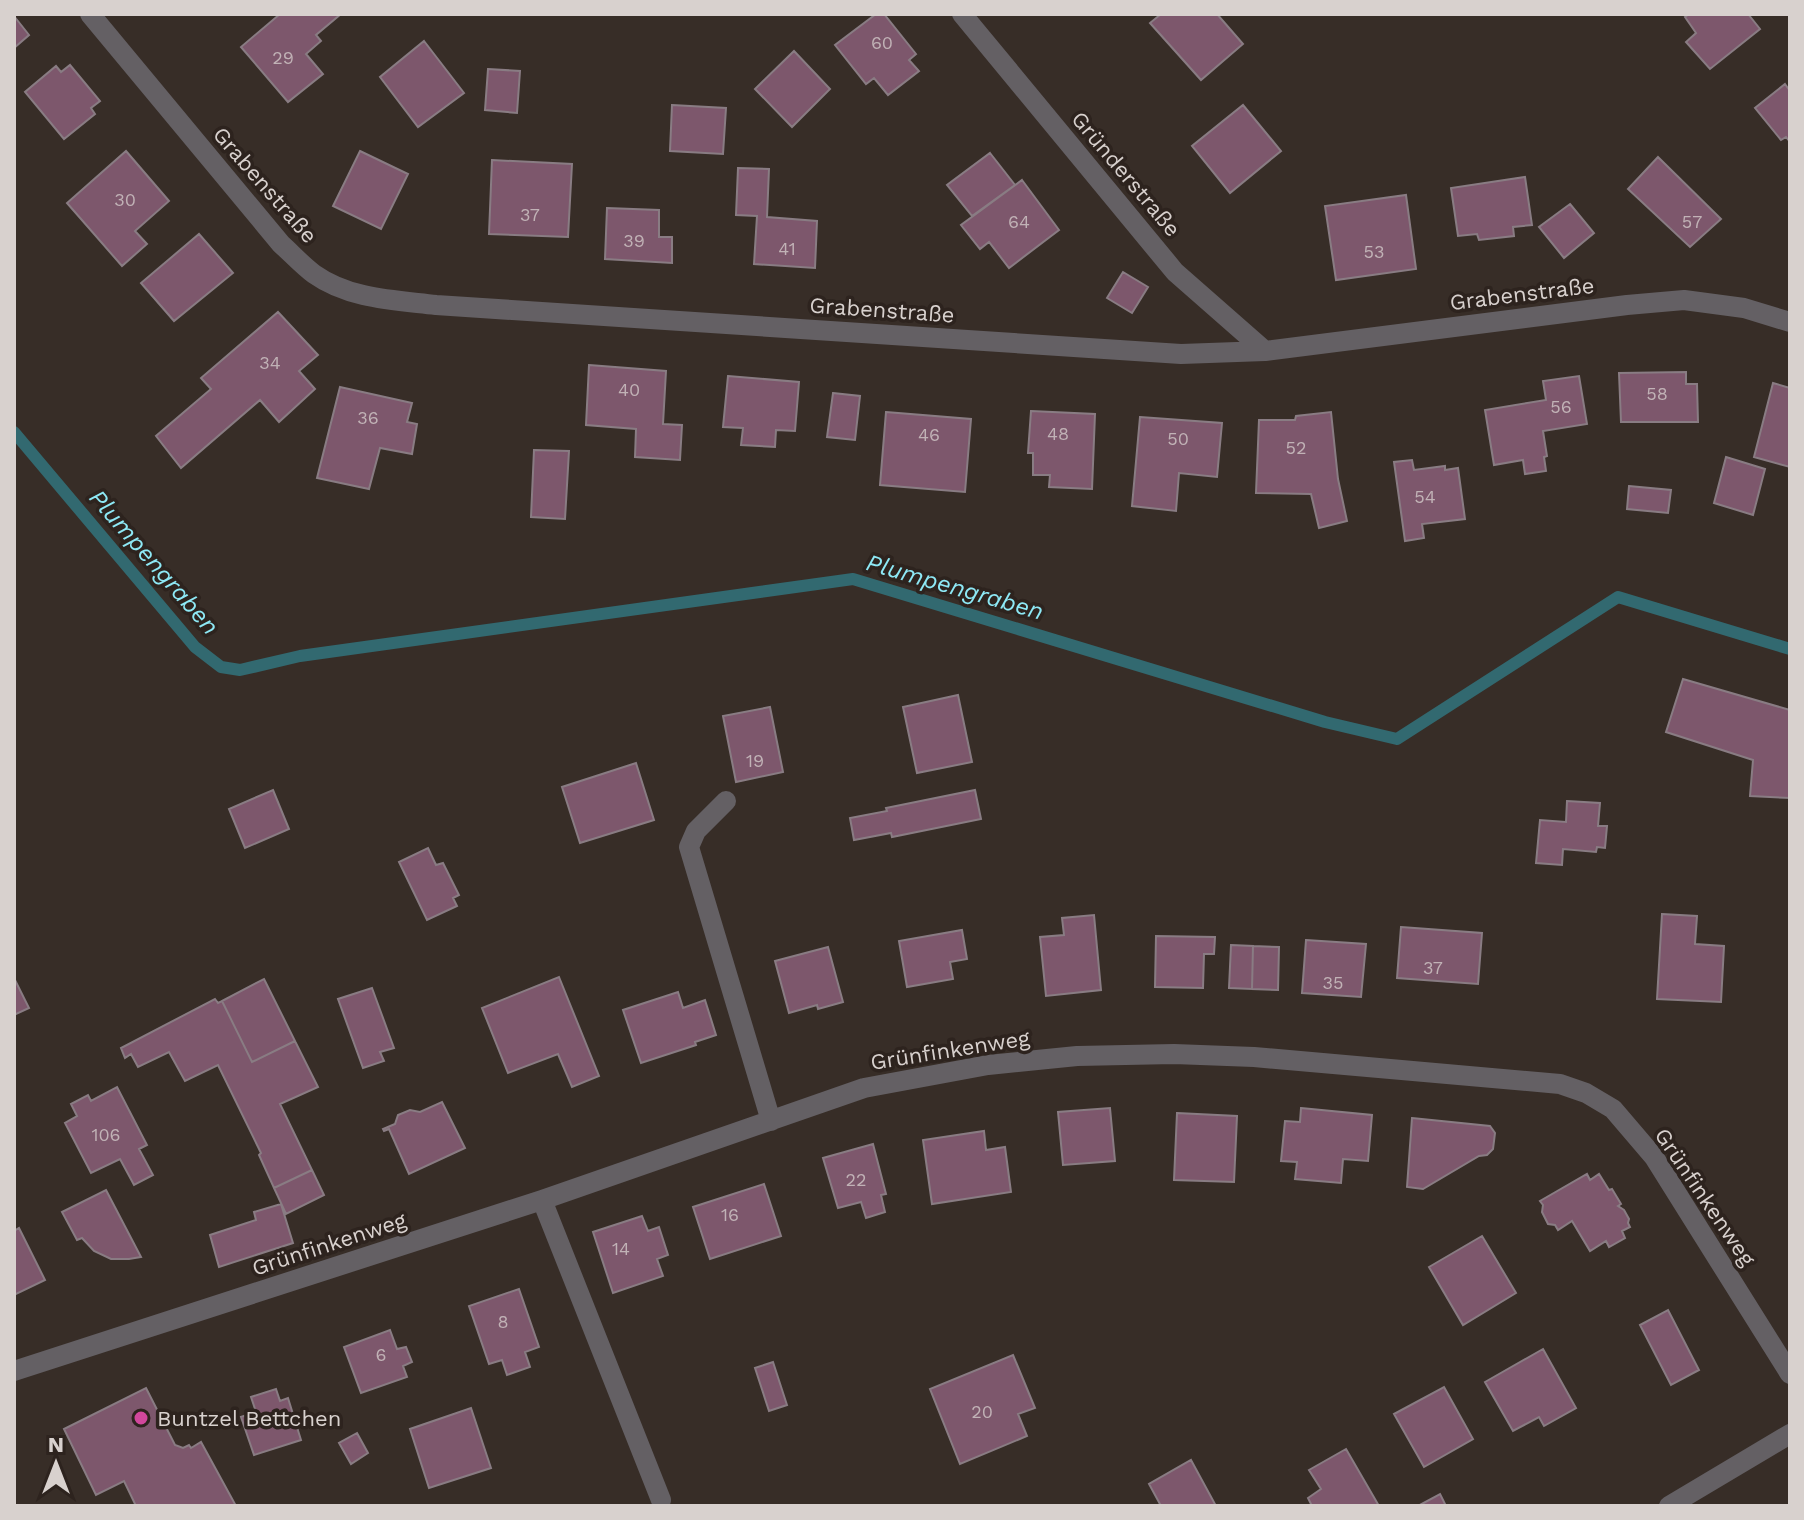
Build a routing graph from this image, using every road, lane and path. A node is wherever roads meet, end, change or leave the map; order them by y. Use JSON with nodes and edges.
{"nodes":[{"id":1,"x":90,"y":14,"type":"edge"},
{"id":2,"x":962,"y":14,"type":"edge"},
{"id":3,"x":1790,"y":322,"type":"edge"},
{"id":4,"x":1265,"y":351,"type":"junction"},
{"id":5,"x":726,"y":801,"type":"dead end"},
{"id":6,"x":771,"y":1121,"type":"junction"},
{"id":7,"x":542,"y":1200,"type":"junction"},
{"id":8,"x":14,"y":1371,"type":"edge"},
{"id":9,"x":1790,"y":1374,"type":"edge"},
{"id":10,"x":1790,"y":1434,"type":"edge"},
{"id":11,"x":661,"y":1500,"type":"dead end"},
{"id":12,"x":1669,"y":1506,"type":"edge"}],
"edges":[{"from":1,"to":4,"type":"street","name":"Grabenstraße"},
{"from":2,"to":4,"type":"street","name":"Gründerstraße"},
{"from":3,"to":4,"type":"street","name":"Grabenstraße"},
{"from":5,"to":6,"type":"street"},
{"from":6,"to":7,"type":"street","name":"Grünfinkenweg"},
{"from":6,"to":9,"type":"street","name":"Grünfinkenweg"},
{"from":7,"to":8,"type":"street","name":"Grünfinkenweg"},
{"from":7,"to":11,"type":"street"},
{"from":10,"to":12,"type":"street"}]}
